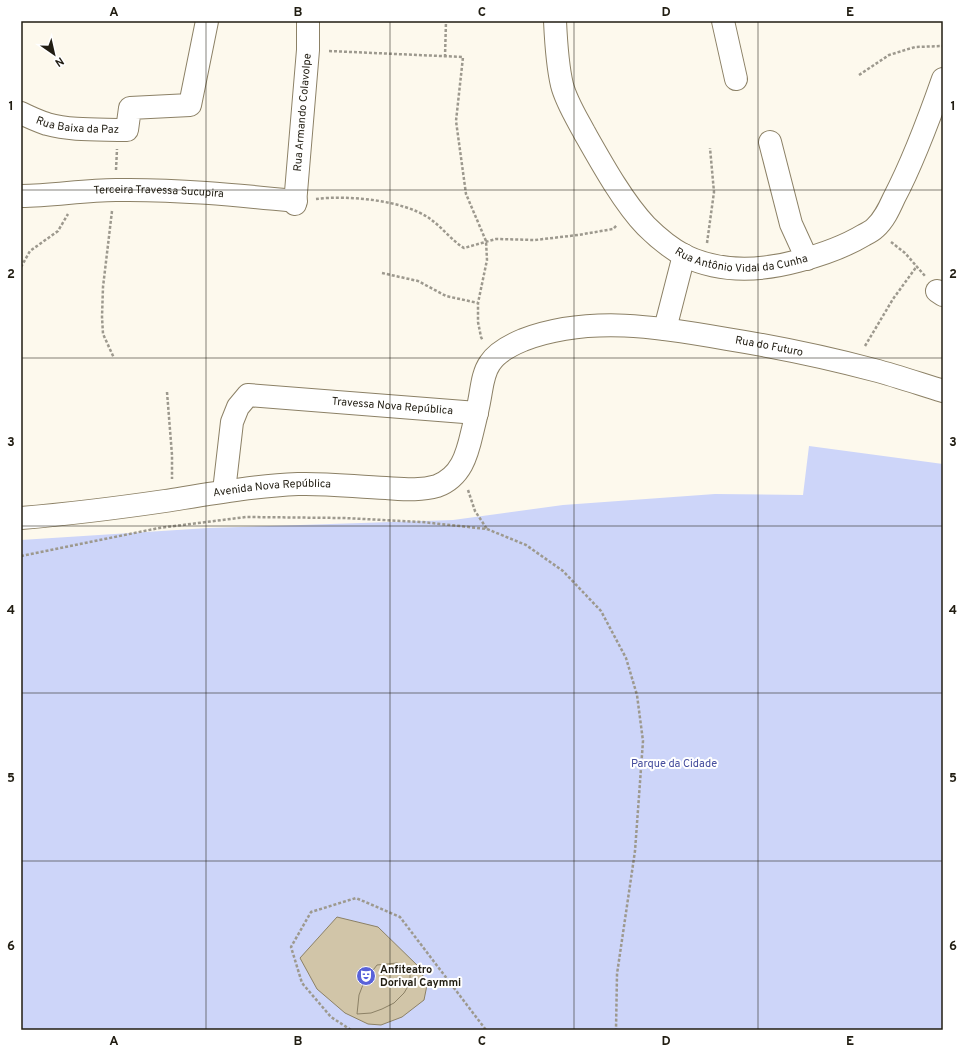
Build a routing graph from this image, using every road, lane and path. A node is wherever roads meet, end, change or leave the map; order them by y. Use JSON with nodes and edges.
{"nodes":[{"id":1,"x":206,"y":21,"type":"edge"},
{"id":2,"x":308,"y":21,"type":"edge"},
{"id":3,"x":446,"y":21,"type":"edge"},
{"id":4,"x":555,"y":21,"type":"edge"},
{"id":5,"x":723,"y":21,"type":"edge"},
{"id":6,"x":943,"y":46,"type":"edge"},
{"id":7,"x":308,"y":50,"type":"junction"},
{"id":8,"x":445,"y":57,"type":"junction"},
{"id":9,"x":859,"y":75,"type":"dead end"},
{"id":10,"x":736,"y":79,"type":"dead end"},
{"id":11,"x":943,"y":79,"type":"edge"},
{"id":12,"x":21,"y":113,"type":"edge"},
{"id":13,"x":119,"y":130,"type":"junction"},
{"id":14,"x":770,"y":142,"type":"dead end"},
{"id":15,"x":710,"y":148,"type":"dead end"},
{"id":16,"x":114,"y":190,"type":"junction"},
{"id":17,"x":78,"y":191,"type":"junction"},
{"id":18,"x":21,"y":196,"type":"edge"},
{"id":19,"x":296,"y":203,"type":"junction"},
{"id":20,"x":632,"y":208,"type":"junction"},
{"id":21,"x":875,"y":229,"type":"junction"},
{"id":22,"x":486,"y":241,"type":"junction"},
{"id":23,"x":694,"y":259,"type":"junction"},
{"id":24,"x":807,"y":259,"type":"junction"},
{"id":25,"x":917,"y":266,"type":"junction"},
{"id":26,"x":21,"y":267,"type":"edge"},
{"id":27,"x":382,"y":273,"type":"dead end"},
{"id":28,"x":940,"y":293,"type":"edge"},
{"id":29,"x":478,"y":303,"type":"junction"},
{"id":30,"x":666,"y":328,"type":"junction"},
{"id":31,"x":114,"y":358,"type":"dead end"},
{"id":32,"x":492,"y":360,"type":"junction"},
{"id":33,"x":859,"y":366,"type":"junction"},
{"id":34,"x":943,"y":391,"type":"edge"},
{"id":35,"x":167,"y":392,"type":"dead end"},
{"id":36,"x":477,"y":413,"type":"junction"},
{"id":37,"x":464,"y":462,"type":"junction"},
{"id":38,"x":224,"y":491,"type":"junction"},
{"id":39,"x":172,"y":500,"type":"junction"},
{"id":40,"x":21,"y":518,"type":"edge"},
{"id":41,"x":487,"y":529,"type":"junction"},
{"id":42,"x":21,"y":556,"type":"edge"},
{"id":43,"x":351,"y":1030,"type":"edge"},
{"id":44,"x":486,"y":1030,"type":"edge"},
{"id":45,"x":616,"y":1030,"type":"edge"}],
"edges":[{"from":1,"to":13,"type":"street","name":"Rua Baixa da Paz"},
{"from":2,"to":7,"type":"street","name":"Rua Armando Colavolpe"},
{"from":3,"to":8,"type":"path"},
{"from":4,"to":20,"type":"street","name":"Rua Antônio Vidal da Cunha"},
{"from":5,"to":10,"type":"street"},
{"from":6,"to":9,"type":"path"},
{"from":7,"to":8,"type":"path"},
{"from":7,"to":19,"type":"street","name":"Rua Armando Colavolpe"},
{"from":8,"to":22,"type":"path"},
{"from":11,"to":21,"type":"street","name":"Rua Antônio Vidal da Cunha"},
{"from":12,"to":13,"type":"street","name":"Rua Baixa da Paz"},
{"from":13,"to":16,"type":"path"},
{"from":14,"to":24,"type":"street"},
{"from":15,"to":23,"type":"path"},
{"from":16,"to":17,"type":"street","name":"Terceira Travessa Sucupira"},
{"from":16,"to":19,"type":"street","name":"Terceira Travessa Sucupira"},
{"from":16,"to":31,"type":"path"},
{"from":17,"to":18,"type":"street","name":"Terceira Travessa Sucupira"},
{"from":17,"to":26,"type":"path"},
{"from":19,"to":22,"type":"path"},
{"from":20,"to":22,"type":"path"},
{"from":20,"to":23,"type":"street","name":"Rua Antônio Vidal da Cunha"},
{"from":21,"to":24,"type":"street","name":"Rua Antônio Vidal da Cunha"},
{"from":21,"to":25,"type":"path"},
{"from":22,"to":29,"type":"path"},
{"from":23,"to":24,"type":"street","name":"Rua Antônio Vidal da Cunha"},
{"from":23,"to":30,"type":"street"},
{"from":25,"to":28,"type":"path"},
{"from":25,"to":33,"type":"path"},
{"from":27,"to":29,"type":"path"},
{"from":29,"to":32,"type":"path"},
{"from":30,"to":32,"type":"street","name":"Rua do Futuro"},
{"from":30,"to":33,"type":"street","name":"Rua do Futuro"},
{"from":32,"to":36,"type":"street"},
{"from":33,"to":34,"type":"street","name":"Rua do Futuro"},
{"from":35,"to":39,"type":"path"},
{"from":36,"to":37,"type":"street","name":"Avenida Nova República"},
{"from":36,"to":38,"type":"street","name":"Travessa Nova República"},
{"from":37,"to":38,"type":"street","name":"Avenida Nova República"},
{"from":37,"to":41,"type":"path"},
{"from":38,"to":39,"type":"street","name":"Avenida Nova República"},
{"from":39,"to":40,"type":"street","name":"Avenida Nova República"},
{"from":41,"to":42,"type":"path"},
{"from":41,"to":45,"type":"path"},
{"from":43,"to":44,"type":"path"}]}
